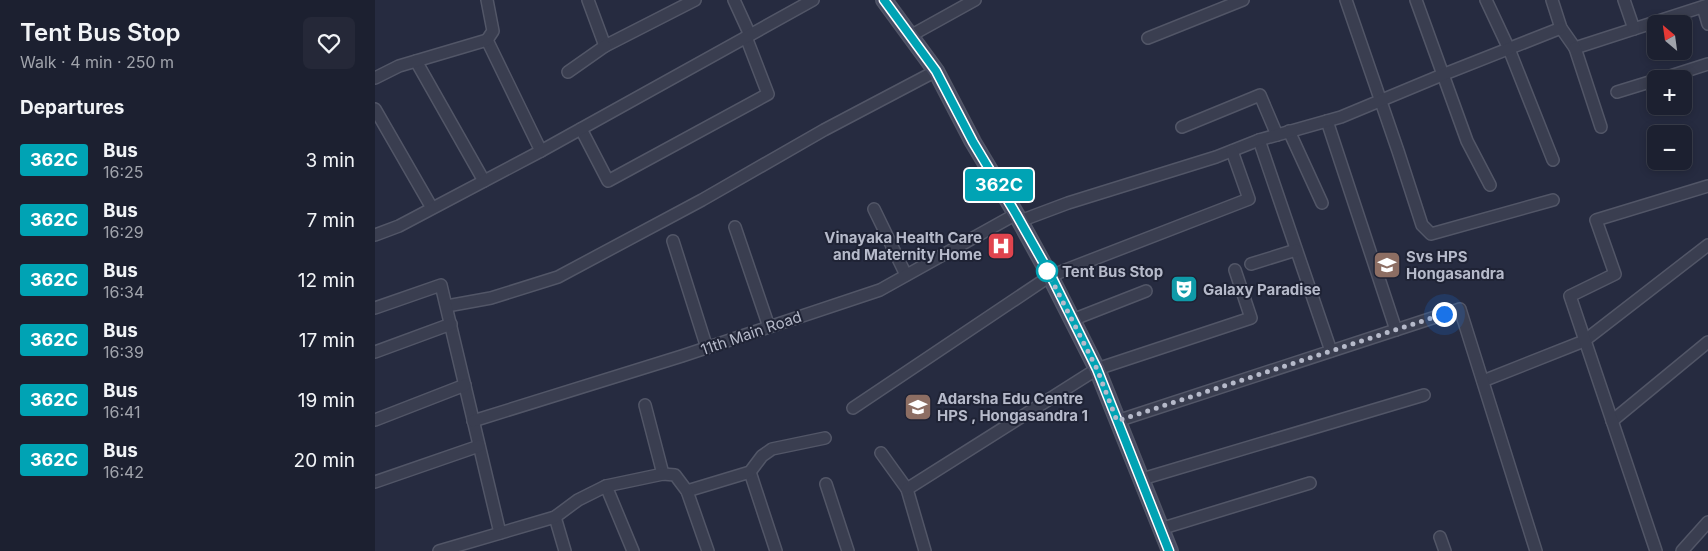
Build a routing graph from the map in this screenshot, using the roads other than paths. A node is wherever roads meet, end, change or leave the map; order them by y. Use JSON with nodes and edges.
{"nodes":[{"id":1,"x":487,"y":0,"type":"edge"},
{"id":2,"x":588,"y":0,"type":"edge"},
{"id":3,"x":695,"y":0,"type":"edge"},
{"id":4,"x":734,"y":0,"type":"edge"},
{"id":5,"x":813,"y":0,"type":"edge"},
{"id":6,"x":884,"y":0,"type":"edge"},
{"id":7,"x":975,"y":0,"type":"edge"},
{"id":8,"x":1243,"y":0,"type":"edge"},
{"id":9,"x":1346,"y":0,"type":"edge"},
{"id":10,"x":1416,"y":0,"type":"edge"},
{"id":11,"x":1486,"y":0,"type":"edge"},
{"id":12,"x":1552,"y":0,"type":"edge"},
{"id":13,"x":1624,"y":0,"type":"edge"},
{"id":14,"x":1698,"y":5,"type":"edge"},
{"id":15,"x":1708,"y":24,"type":"edge"},
{"id":16,"x":1561,"y":28,"type":"junction"},
{"id":17,"x":1634,"y":29,"type":"junction"},
{"id":18,"x":748,"y":36,"type":"junction"},
{"id":19,"x":911,"y":36,"type":"junction"},
{"id":20,"x":1148,"y":38,"type":"dead end"},
{"id":21,"x":487,"y":40,"type":"junction"},
{"id":22,"x":605,"y":46,"type":"junction"},
{"id":23,"x":1575,"y":48,"type":"junction"},
{"id":24,"x":1509,"y":49,"type":"junction"},
{"id":25,"x":416,"y":61,"type":"junction"},
{"id":26,"x":1708,"y":64,"type":"edge"},
{"id":27,"x":1689,"y":70,"type":"edge"},
{"id":28,"x":936,"y":71,"type":"junction"},
{"id":29,"x":568,"y":72,"type":"dead end"},
{"id":30,"x":1442,"y":75,"type":"junction"},
{"id":31,"x":375,"y":78,"type":"edge"},
{"id":32,"x":1647,"y":83,"type":"edge"},
{"id":33,"x":1617,"y":92,"type":"dead end"},
{"id":34,"x":1381,"y":100,"type":"junction"},
{"id":35,"x":375,"y":109,"type":"edge"},
{"id":36,"x":1327,"y":121,"type":"junction"},
{"id":37,"x":1182,"y":127,"type":"dead end"},
{"id":38,"x":1601,"y":127,"type":"dead end"},
{"id":39,"x":581,"y":128,"type":"junction"},
{"id":40,"x":1289,"y":132,"type":"junction"},
{"id":41,"x":1277,"y":135,"type":"junction"},
{"id":42,"x":1259,"y":140,"type":"junction"},
{"id":43,"x":1232,"y":150,"type":"junction"},
{"id":44,"x":541,"y":151,"type":"junction"},
{"id":45,"x":1553,"y":160,"type":"dead end"},
{"id":46,"x":483,"y":181,"type":"junction"},
{"id":47,"x":1490,"y":185,"type":"dead end"},
{"id":48,"x":1708,"y":186,"type":"edge"},
{"id":49,"x":1553,"y":200,"type":"dead end"},
{"id":50,"x":1322,"y":203,"type":"dead end"},
{"id":51,"x":432,"y":208,"type":"junction"},
{"id":52,"x":873,"y":209,"type":"dead end"},
{"id":53,"x":1018,"y":218,"type":"junction"},
{"id":54,"x":735,"y":227,"type":"dead end"},
{"id":55,"x":375,"y":236,"type":"edge"},
{"id":56,"x":673,"y":241,"type":"dead end"},
{"id":57,"x":1708,"y":245,"type":"edge"},
{"id":58,"x":1296,"y":250,"type":"junction"},
{"id":59,"x":1251,"y":264,"type":"dead end"},
{"id":60,"x":1235,"y":270,"type":"dead end"},
{"id":61,"x":905,"y":275,"type":"junction"},
{"id":62,"x":1051,"y":276,"type":"junction"},
{"id":63,"x":1146,"y":291,"type":"dead end"},
{"id":64,"x":447,"y":306,"type":"junction"},
{"id":65,"x":375,"y":308,"type":"edge"},
{"id":66,"x":1073,"y":320,"type":"junction"},
{"id":67,"x":451,"y":324,"type":"junction"},
{"id":68,"x":769,"y":327,"type":"junction"},
{"id":69,"x":1396,"y":330,"type":"junction"},
{"id":70,"x":1584,"y":341,"type":"junction"},
{"id":71,"x":1708,"y":342,"type":"edge"},
{"id":72,"x":707,"y":348,"type":"junction"},
{"id":73,"x":1331,"y":351,"type":"junction"},
{"id":74,"x":375,"y":352,"type":"edge"},
{"id":75,"x":1097,"y":369,"type":"junction"},
{"id":76,"x":1483,"y":381,"type":"junction"},
{"id":77,"x":465,"y":386,"type":"junction"},
{"id":78,"x":1424,"y":395,"type":"dead end"},
{"id":79,"x":645,"y":406,"type":"dead end"},
{"id":80,"x":853,"y":408,"type":"dead end"},
{"id":81,"x":375,"y":420,"type":"edge"},
{"id":82,"x":473,"y":420,"type":"junction"},
{"id":83,"x":1117,"y":421,"type":"junction"},
{"id":84,"x":1612,"y":421,"type":"junction"},
{"id":85,"x":825,"y":438,"type":"dead end"},
{"id":86,"x":479,"y":446,"type":"junction"},
{"id":87,"x":881,"y":453,"type":"dead end"},
{"id":88,"x":750,"y":472,"type":"junction"},
{"id":89,"x":663,"y":474,"type":"junction"},
{"id":90,"x":1142,"y":479,"type":"junction"},
{"id":91,"x":375,"y":482,"type":"edge"},
{"id":92,"x":1310,"y":483,"type":"dead end"},
{"id":93,"x":826,"y":484,"type":"dead end"},
{"id":94,"x":606,"y":486,"type":"junction"},
{"id":95,"x":907,"y":489,"type":"junction"},
{"id":96,"x":687,"y":491,"type":"junction"},
{"id":97,"x":555,"y":518,"type":"junction"},
{"id":98,"x":1708,"y":522,"type":"edge"},
{"id":99,"x":1160,"y":529,"type":"junction"},
{"id":100,"x":500,"y":533,"type":"junction"},
{"id":101,"x":1440,"y":537,"type":"dead end"},
{"id":102,"x":451,"y":549,"type":"edge"},
{"id":103,"x":439,"y":551,"type":"edge"},
{"id":104,"x":565,"y":551,"type":"edge"},
{"id":105,"x":633,"y":551,"type":"edge"},
{"id":106,"x":708,"y":551,"type":"edge"},
{"id":107,"x":776,"y":551,"type":"edge"},
{"id":108,"x":848,"y":551,"type":"edge"},
{"id":109,"x":925,"y":551,"type":"edge"},
{"id":110,"x":1169,"y":551,"type":"edge"},
{"id":111,"x":1445,"y":551,"type":"edge"},
{"id":112,"x":1537,"y":551,"type":"edge"},
{"id":113,"x":1656,"y":551,"type":"edge"},
{"id":114,"x":1681,"y":551,"type":"edge"}],
"edges":[{"from":1,"to":21,"type":"street"},
{"from":2,"to":22,"type":"street"},
{"from":3,"to":22,"type":"street"},
{"from":4,"to":18,"type":"street"},
{"from":5,"to":18,"type":"street"},
{"from":6,"to":19,"type":"main road"},
{"from":7,"to":19,"type":"street"},
{"from":8,"to":20,"type":"street"},
{"from":9,"to":34,"type":"street"},
{"from":10,"to":30,"type":"street"},
{"from":11,"to":24,"type":"street"},
{"from":12,"to":16,"type":"street"},
{"from":13,"to":17,"type":"street"},
{"from":14,"to":15,"type":"street"},
{"from":14,"to":17,"type":"street"},
{"from":16,"to":23,"type":"street"},
{"from":16,"to":24,"type":"street","name":"11th Main Road"},
{"from":17,"to":23,"type":"street"},
{"from":18,"to":39,"type":"street"},
{"from":18,"to":39,"type":"street"},
{"from":19,"to":28,"type":"main road"},
{"from":21,"to":25,"type":"street"},
{"from":21,"to":44,"type":"street"},
{"from":22,"to":29,"type":"street"},
{"from":23,"to":38,"type":"street"},
{"from":24,"to":30,"type":"street","name":"11th Main Road"},
{"from":24,"to":45,"type":"street"},
{"from":25,"to":31,"type":"street"},
{"from":25,"to":46,"type":"street"},
{"from":26,"to":27,"type":"street"},
{"from":28,"to":53,"type":"main road"},
{"from":28,"to":64,"type":"street"},
{"from":30,"to":34,"type":"street","name":"11th Main Road"},
{"from":30,"to":47,"type":"street"},
{"from":32,"to":33,"type":"street"},
{"from":34,"to":36,"type":"street","name":"11th Main Road"},
{"from":34,"to":49,"type":"street"},
{"from":35,"to":51,"type":"street"},
{"from":36,"to":40,"type":"street","name":"11th Main Road"},
{"from":36,"to":69,"type":"street"},
{"from":37,"to":41,"type":"street"},
{"from":39,"to":44,"type":"street"},
{"from":40,"to":41,"type":"street","name":"11th Main Road"},
{"from":40,"to":50,"type":"street"},
{"from":41,"to":42,"type":"street","name":"11th Main Road"},
{"from":42,"to":43,"type":"street","name":"11th Main Road"},
{"from":42,"to":58,"type":"street"},
{"from":43,"to":53,"type":"street","name":"11th Main Road"},
{"from":43,"to":62,"type":"street"},
{"from":44,"to":46,"type":"street"},
{"from":46,"to":51,"type":"street"},
{"from":48,"to":70,"type":"street"},
{"from":51,"to":55,"type":"street"},
{"from":52,"to":61,"type":"street"},
{"from":53,"to":61,"type":"street","name":"11th Main Road"},
{"from":53,"to":62,"type":"main road"},
{"from":54,"to":68,"type":"street"},
{"from":56,"to":72,"type":"street"},
{"from":57,"to":70,"type":"street"},
{"from":58,"to":59,"type":"street"},
{"from":58,"to":73,"type":"street"},
{"from":60,"to":75,"type":"street"},
{"from":61,"to":68,"type":"street","name":"11th Main Road"},
{"from":62,"to":66,"type":"main road"},
{"from":62,"to":80,"type":"street"},
{"from":63,"to":66,"type":"street"},
{"from":64,"to":65,"type":"street"},
{"from":64,"to":67,"type":"street"},
{"from":66,"to":75,"type":"main road"},
{"from":67,"to":74,"type":"street"},
{"from":67,"to":77,"type":"street"},
{"from":68,"to":72,"type":"street","name":"11th Main Road"},
{"from":69,"to":73,"type":"street"},
{"from":69,"to":76,"type":"street"},
{"from":70,"to":76,"type":"street"},
{"from":70,"to":84,"type":"street"},
{"from":71,"to":84,"type":"street"},
{"from":72,"to":82,"type":"street","name":"11th Main Road"},
{"from":73,"to":83,"type":"street"},
{"from":75,"to":83,"type":"main road"},
{"from":75,"to":95,"type":"street"},
{"from":76,"to":112,"type":"street"},
{"from":77,"to":81,"type":"street"},
{"from":77,"to":82,"type":"street"},
{"from":78,"to":90,"type":"street"},
{"from":79,"to":89,"type":"street"},
{"from":82,"to":86,"type":"street"},
{"from":83,"to":90,"type":"main road"},
{"from":84,"to":113,"type":"street"},
{"from":85,"to":88,"type":"street"},
{"from":86,"to":91,"type":"street"},
{"from":86,"to":100,"type":"street"},
{"from":87,"to":95,"type":"street"},
{"from":88,"to":96,"type":"street"},
{"from":88,"to":107,"type":"street"},
{"from":89,"to":94,"type":"street"},
{"from":89,"to":96,"type":"street"},
{"from":90,"to":99,"type":"main road"},
{"from":92,"to":99,"type":"street"},
{"from":93,"to":108,"type":"street"},
{"from":94,"to":97,"type":"street"},
{"from":94,"to":105,"type":"street"},
{"from":95,"to":109,"type":"street"},
{"from":96,"to":106,"type":"street"},
{"from":97,"to":100,"type":"street"},
{"from":97,"to":104,"type":"street"},
{"from":98,"to":114,"type":"street"},
{"from":99,"to":110,"type":"main road"},
{"from":100,"to":102,"type":"street"},
{"from":101,"to":111,"type":"street"},
{"from":102,"to":103,"type":"street"}]}
